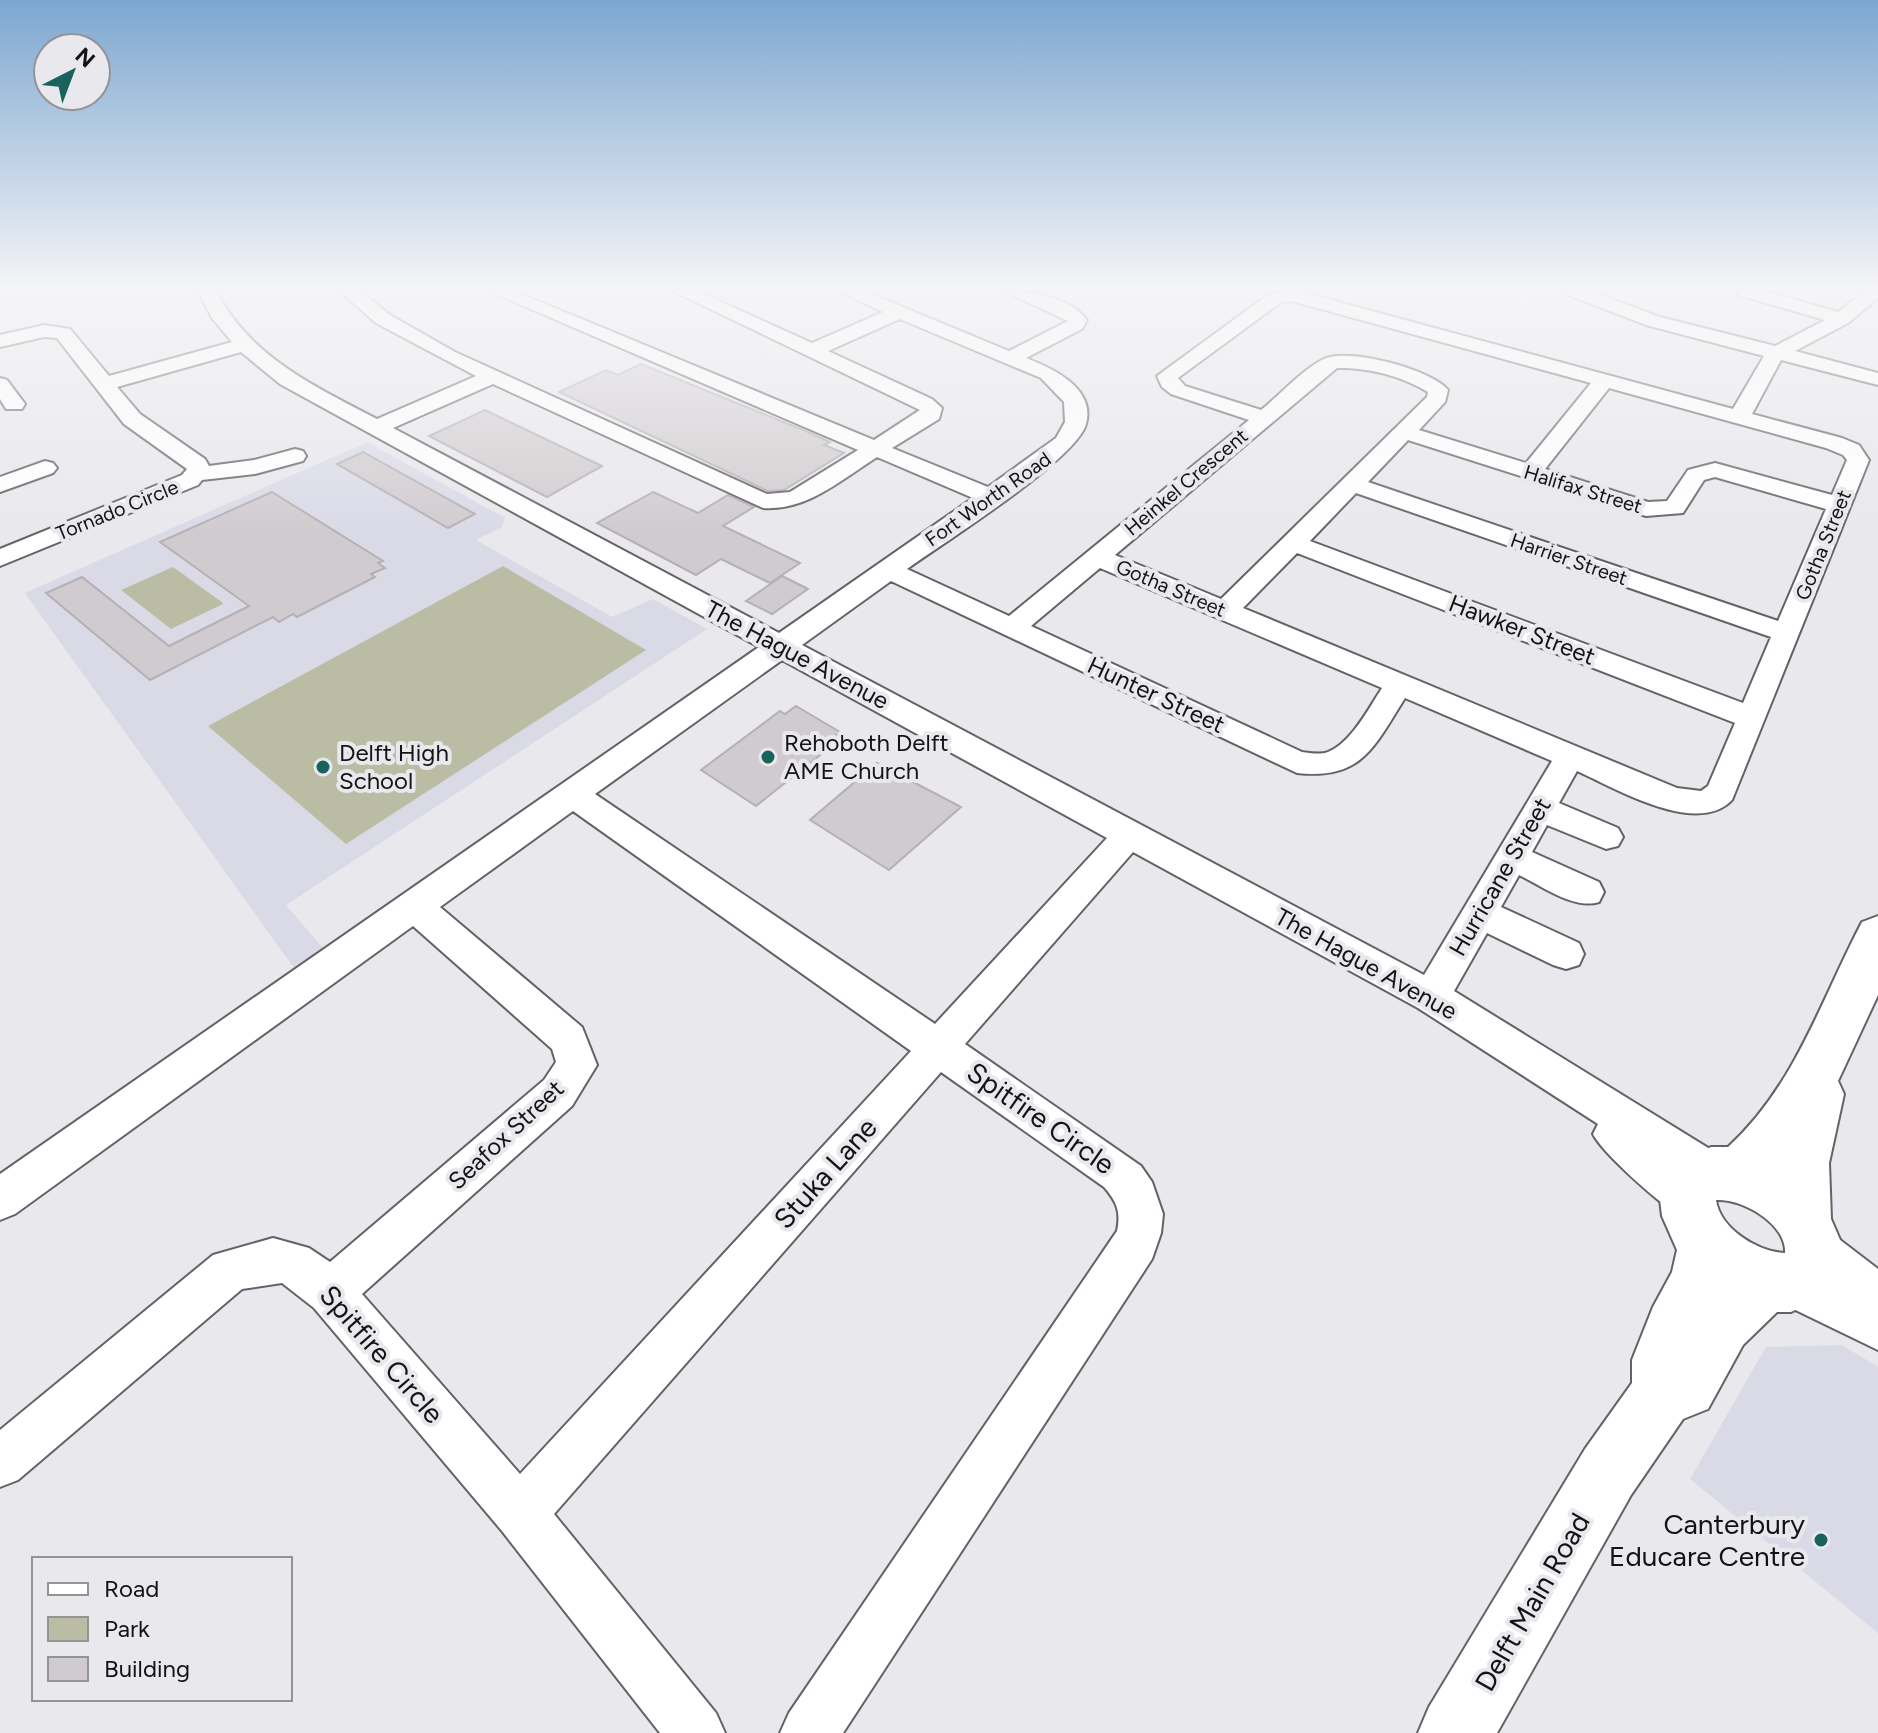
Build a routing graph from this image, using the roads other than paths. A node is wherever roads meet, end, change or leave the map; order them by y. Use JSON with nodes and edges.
{"nodes":[{"id":1,"x":94,"y":372,"type":"edge"},
{"id":2,"x":148,"y":372,"type":"edge"},
{"id":3,"x":277,"y":372,"type":"edge"},
{"id":4,"x":485,"y":372,"type":"edge"},
{"id":5,"x":691,"y":372,"type":"edge"},
{"id":6,"x":855,"y":372,"type":"edge"},
{"id":7,"x":1043,"y":372,"type":"edge"},
{"id":8,"x":1173,"y":372,"type":"edge"},
{"id":9,"x":1319,"y":372,"type":"edge"},
{"id":10,"x":1386,"y":372,"type":"edge"},
{"id":11,"x":1575,"y":372,"type":"edge"},
{"id":12,"x":1765,"y":372,"type":"edge"},
{"id":13,"x":1846,"y":372,"type":"edge"},
{"id":14,"x":494,"y":376,"type":"junction"},
{"id":15,"x":1871,"y":378,"type":"edge"},
{"id":16,"x":1604,"y":380,"type":"junction"},
{"id":17,"x":104,"y":384,"type":"junction"},
{"id":18,"x":1739,"y":417,"type":"junction"},
{"id":19,"x":1263,"y":418,"type":"junction"},
{"id":20,"x":375,"y":428,"type":"junction"},
{"id":21,"x":1404,"y":432,"type":"junction"},
{"id":22,"x":876,"y":449,"type":"junction"},
{"id":23,"x":295,"y":456,"type":"dead end"},
{"id":24,"x":45,"y":468,"type":"dead end"},
{"id":25,"x":1530,"y":473,"type":"junction"},
{"id":26,"x":197,"y":474,"type":"junction"},
{"id":27,"x":1352,"y":484,"type":"junction"},
{"id":28,"x":0,"y":485,"type":"edge"},
{"id":29,"x":991,"y":497,"type":"junction"},
{"id":30,"x":1839,"y":505,"type":"junction"},
{"id":31,"x":1293,"y":543,"type":"junction"},
{"id":32,"x":1097,"y":557,"type":"junction"},
{"id":33,"x":0,"y":558,"type":"edge"},
{"id":34,"x":888,"y":570,"type":"junction"},
{"id":35,"x":1225,"y":611,"type":"junction"},
{"id":36,"x":1012,"y":628,"type":"junction"},
{"id":37,"x":1787,"y":633,"type":"junction"},
{"id":38,"x":783,"y":646,"type":"junction"},
{"id":39,"x":1400,"y":684,"type":"junction"},
{"id":40,"x":1752,"y":718,"type":"junction"},
{"id":41,"x":1570,"y":756,"type":"junction"},
{"id":42,"x":570,"y":793,"type":"junction"},
{"id":43,"x":1540,"y":808,"type":"junction"},
{"id":44,"x":1130,"y":834,"type":"junction"},
{"id":45,"x":1606,"y":837,"type":"dead end"},
{"id":46,"x":1511,"y":857,"type":"junction"},
{"id":47,"x":1587,"y":892,"type":"dead end"},
{"id":48,"x":413,"y":905,"type":"junction"},
{"id":49,"x":1479,"y":913,"type":"junction"},
{"id":50,"x":1878,"y":935,"type":"edge"},
{"id":51,"x":1566,"y":954,"type":"dead end"},
{"id":52,"x":1431,"y":997,"type":"junction"},
{"id":53,"x":939,"y":1046,"type":"junction"},
{"id":54,"x":1828,"y":1048,"type":"junction"},
{"id":55,"x":1711,"y":1198,"type":"junction"},
{"id":56,"x":0,"y":1199,"type":"edge"},
{"id":57,"x":1793,"y":1258,"type":"junction"},
{"id":58,"x":330,"y":1292,"type":"junction"},
{"id":59,"x":1878,"y":1298,"type":"edge"},
{"id":60,"x":1878,"y":1327,"type":"edge"},
{"id":61,"x":1664,"y":1392,"type":"junction"},
{"id":62,"x":0,"y":1462,"type":"edge"},
{"id":63,"x":520,"y":1513,"type":"junction"},
{"id":64,"x":696,"y":1733,"type":"edge"},
{"id":65,"x":809,"y":1733,"type":"edge"},
{"id":66,"x":1455,"y":1733,"type":"edge"}],
"edges":[{"from":1,"to":17,"type":"street","name":"Tornado Circle"},
{"from":2,"to":17,"type":"street"},
{"from":3,"to":20,"type":"street","name":"The Hague Avenue"},
{"from":4,"to":14,"type":"street"},
{"from":5,"to":22,"type":"street"},
{"from":6,"to":22,"type":"street"},
{"from":7,"to":29,"type":"street","name":"Fort Worth Road"},
{"from":8,"to":19,"type":"street","name":"Gotha Street"},
{"from":9,"to":19,"type":"street","name":"Heinkel Crescent"},
{"from":10,"to":21,"type":"street","name":"Heinkel Crescent"},
{"from":11,"to":16,"type":"street","name":"Gotha Street"},
{"from":12,"to":18,"type":"street"},
{"from":13,"to":15,"type":"street"},
{"from":14,"to":20,"type":"street"},
{"from":14,"to":22,"type":"street"},
{"from":16,"to":18,"type":"street","name":"Gotha Street"},
{"from":16,"to":25,"type":"street"},
{"from":17,"to":26,"type":"street","name":"Tornado Circle"},
{"from":18,"to":30,"type":"street","name":"Gotha Street"},
{"from":19,"to":32,"type":"street","name":"Heinkel Crescent"},
{"from":20,"to":38,"type":"street","name":"The Hague Avenue"},
{"from":21,"to":25,"type":"street","name":"Halifax Street"},
{"from":21,"to":27,"type":"street","name":"Heinkel Crescent"},
{"from":22,"to":29,"type":"street"},
{"from":23,"to":26,"type":"street"},
{"from":24,"to":28,"type":"street"},
{"from":25,"to":30,"type":"street","name":"Halifax Street"},
{"from":26,"to":33,"type":"street","name":"Tornado Circle"},
{"from":27,"to":31,"type":"street","name":"Heinkel Crescent"},
{"from":27,"to":37,"type":"street","name":"Harrier Street"},
{"from":29,"to":34,"type":"street","name":"Fort Worth Road"},
{"from":30,"to":37,"type":"street","name":"Gotha Street"},
{"from":31,"to":35,"type":"street","name":"Heinkel Crescent"},
{"from":31,"to":40,"type":"street","name":"Hawker Street"},
{"from":32,"to":35,"type":"street","name":"Gotha Street"},
{"from":32,"to":36,"type":"street","name":"Heinkel Crescent"},
{"from":34,"to":36,"type":"street","name":"Hunter Street"},
{"from":34,"to":38,"type":"street","name":"Fort Worth Road"},
{"from":35,"to":39,"type":"street","name":"Gotha Street"},
{"from":36,"to":39,"type":"street","name":"Hunter Street"},
{"from":37,"to":40,"type":"street","name":"Gotha Street"},
{"from":38,"to":42,"type":"street"},
{"from":38,"to":44,"type":"street","name":"The Hague Avenue"},
{"from":39,"to":41,"type":"street","name":"Gotha Street"},
{"from":40,"to":41,"type":"street","name":"Gotha Street"},
{"from":41,"to":43,"type":"street","name":"Hurricane Street"},
{"from":42,"to":48,"type":"street"},
{"from":42,"to":53,"type":"street","name":"Spitfire Circle"},
{"from":43,"to":45,"type":"street"},
{"from":43,"to":46,"type":"street","name":"Hurricane Street"},
{"from":44,"to":52,"type":"street","name":"The Hague Avenue"},
{"from":44,"to":53,"type":"street","name":"Stuka Lane"},
{"from":46,"to":47,"type":"street"},
{"from":46,"to":49,"type":"street","name":"Hurricane Street"},
{"from":48,"to":56,"type":"street"},
{"from":48,"to":58,"type":"street","name":"Seafox Street"},
{"from":49,"to":51,"type":"street"},
{"from":49,"to":52,"type":"street","name":"Hurricane Street"},
{"from":50,"to":54,"type":"street"},
{"from":52,"to":55,"type":"street","name":"The Hague Avenue"},
{"from":53,"to":63,"type":"street","name":"Stuka Lane"},
{"from":53,"to":65,"type":"street","name":"Spitfire Circle"},
{"from":54,"to":55,"type":"street"},
{"from":54,"to":57,"type":"street"},
{"from":55,"to":57,"type":"street"},
{"from":55,"to":57,"type":"street"},
{"from":55,"to":61,"type":"street"},
{"from":57,"to":59,"type":"street"},
{"from":57,"to":60,"type":"street"},
{"from":57,"to":61,"type":"street","name":"Delft Main Road"},
{"from":58,"to":62,"type":"street","name":"Spitfire Circle"},
{"from":58,"to":63,"type":"street","name":"Spitfire Circle"},
{"from":61,"to":66,"type":"street","name":"Delft Main Road"},
{"from":63,"to":64,"type":"street","name":"Spitfire Circle"}]}
